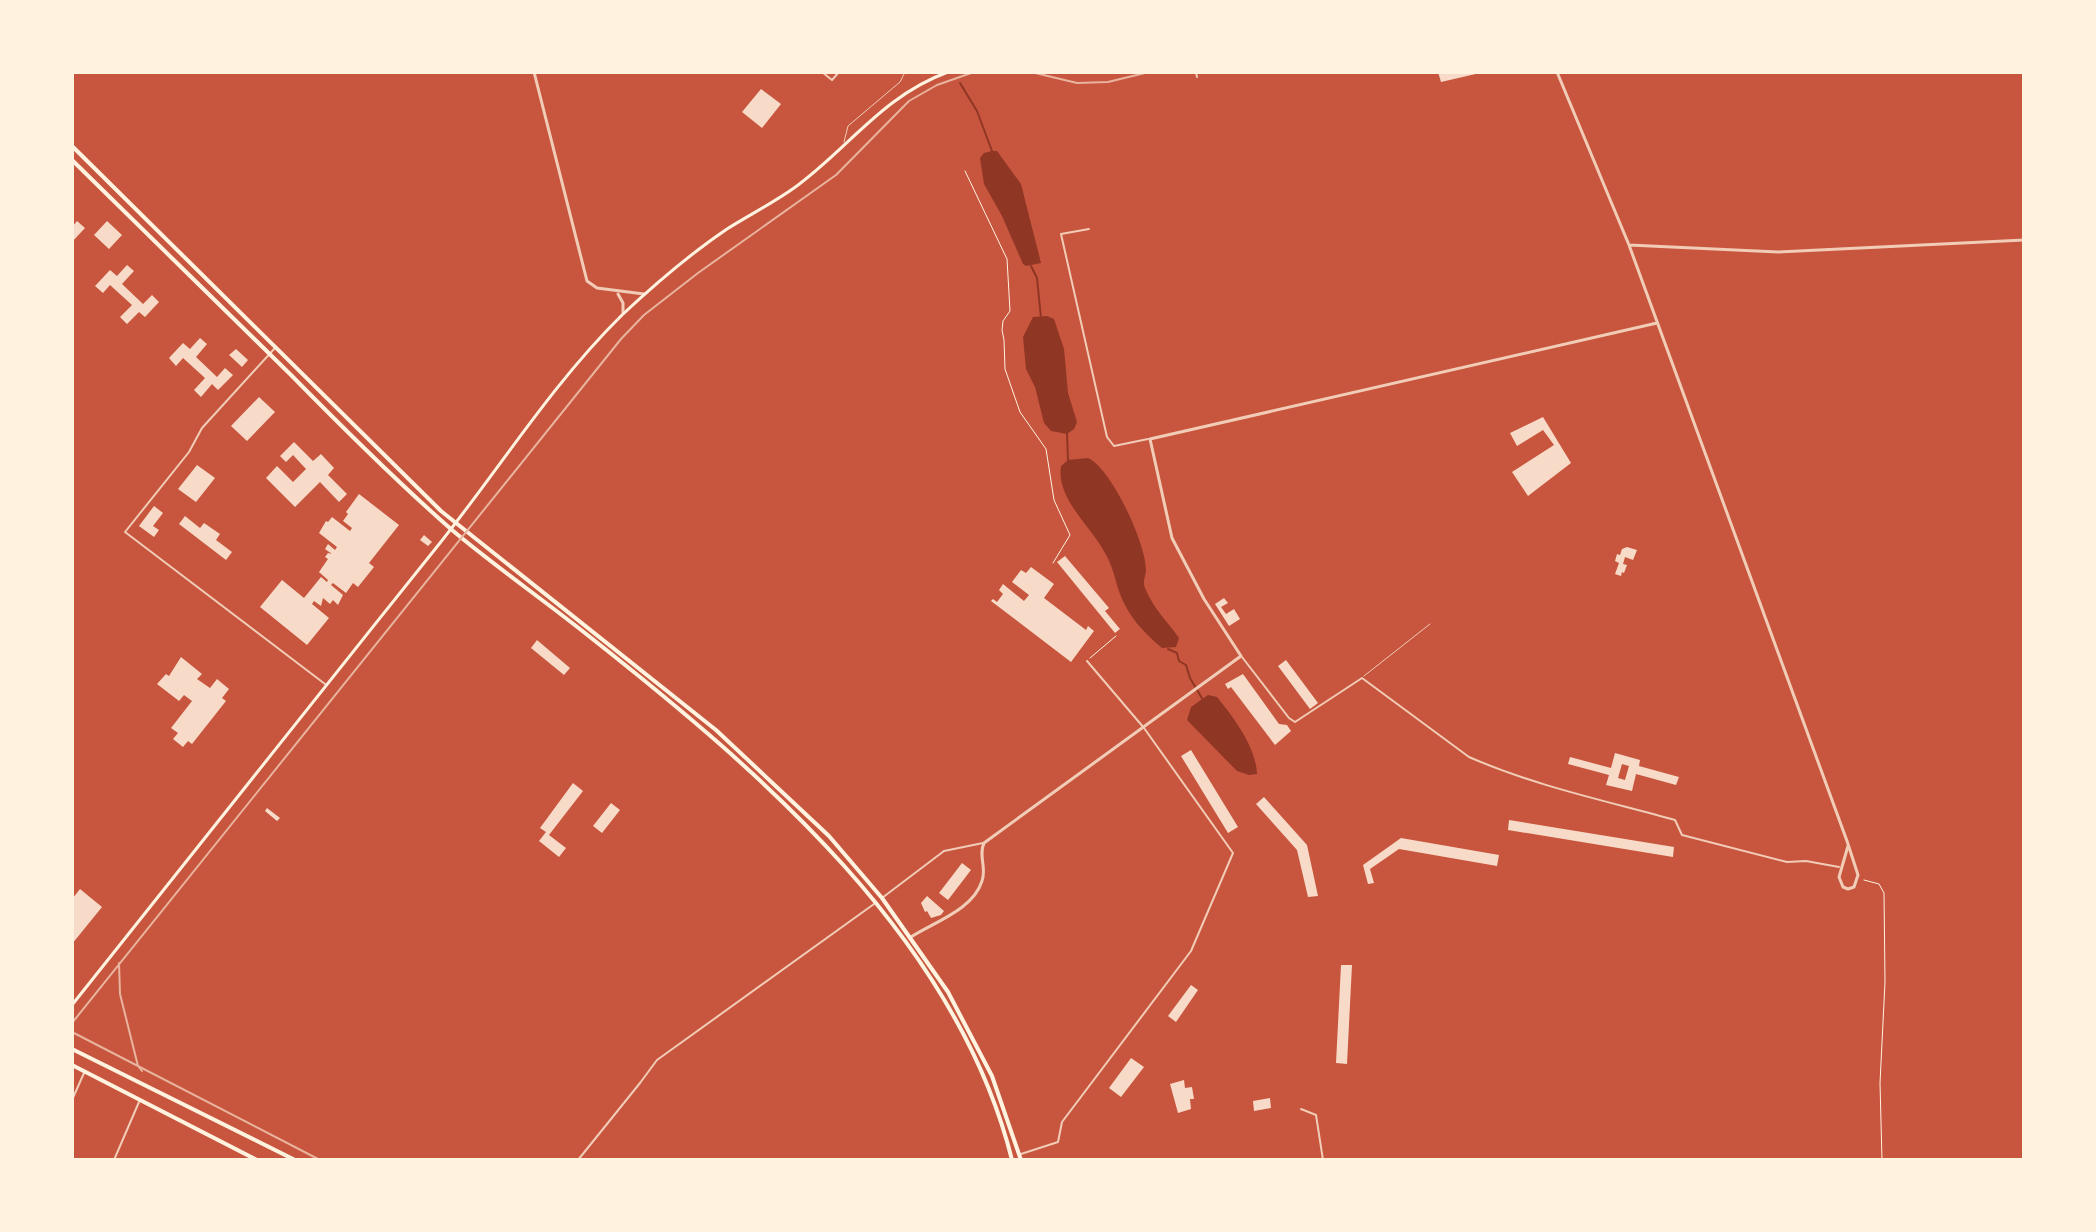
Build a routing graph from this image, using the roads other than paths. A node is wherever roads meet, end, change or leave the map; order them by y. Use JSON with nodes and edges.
{"nodes":[{"id":1,"x":534,"y":72,"type":"edge"},
{"id":2,"x":822,"y":72,"type":"edge"},
{"id":3,"x":839,"y":72,"type":"edge"},
{"id":4,"x":905,"y":72,"type":"edge"},
{"id":5,"x":948,"y":72,"type":"edge"},
{"id":6,"x":1196,"y":72,"type":"edge"},
{"id":7,"x":1557,"y":72,"type":"edge"},
{"id":8,"x":1197,"y":77,"type":"dead end"},
{"id":9,"x":844,"y":142,"type":"junction"},
{"id":10,"x":72,"y":146,"type":"edge"},
{"id":11,"x":72,"y":160,"type":"edge"},
{"id":12,"x":1089,"y":229,"type":"dead end"},
{"id":13,"x":2024,"y":240,"type":"edge"},
{"id":14,"x":1629,"y":245,"type":"junction"},
{"id":15,"x":615,"y":291,"type":"junction"},
{"id":16,"x":648,"y":293,"type":"junction"},
{"id":17,"x":622,"y":316,"type":"junction"},
{"id":18,"x":1657,"y":323,"type":"junction"},
{"id":19,"x":275,"y":348,"type":"junction"},
{"id":20,"x":269,"y":354,"type":"junction"},
{"id":21,"x":310,"y":383,"type":"junction"},
{"id":22,"x":304,"y":389,"type":"junction"},
{"id":23,"x":1150,"y":439,"type":"junction"},
{"id":24,"x":455,"y":523,"type":"junction"},
{"id":25,"x":451,"y":529,"type":"junction"},
{"id":26,"x":1430,"y":624,"type":"dead end"},
{"id":27,"x":1241,"y":656,"type":"junction"},
{"id":28,"x":1087,"y":661,"type":"road end"},
{"id":29,"x":1362,"y":678,"type":"junction"},
{"id":30,"x":325,"y":684,"type":"junction"},
{"id":31,"x":663,"y":687,"type":"junction"},
{"id":32,"x":659,"y":693,"type":"junction"},
{"id":33,"x":1144,"y":728,"type":"junction"},
{"id":34,"x":716,"y":730,"type":"junction"},
{"id":35,"x":711,"y":735,"type":"junction"},
{"id":36,"x":984,"y":843,"type":"junction"},
{"id":37,"x":1848,"y":846,"type":"junction"},
{"id":38,"x":838,"y":847,"type":"junction"},
{"id":39,"x":833,"y":853,"type":"junction"},
{"id":40,"x":1841,"y":868,"type":"junction"},
{"id":41,"x":882,"y":898,"type":"junction"},
{"id":42,"x":875,"y":903,"type":"junction"},
{"id":43,"x":911,"y":937,"type":"junction"},
{"id":44,"x":72,"y":1005,"type":"edge"},
{"id":45,"x":72,"y":1049,"type":"edge"},
{"id":46,"x":72,"y":1065,"type":"edge"},
{"id":47,"x":85,"y":1072,"type":"junction"},
{"id":48,"x":72,"y":1100,"type":"edge"},
{"id":49,"x":140,"y":1100,"type":"junction"},
{"id":50,"x":1301,"y":1109,"type":"dead end"},
{"id":51,"x":1020,"y":1157,"type":"edge"},
{"id":52,"x":1012,"y":1158,"type":"edge"},
{"id":53,"x":114,"y":1160,"type":"edge"},
{"id":54,"x":257,"y":1160,"type":"edge"},
{"id":55,"x":295,"y":1160,"type":"edge"},
{"id":56,"x":578,"y":1160,"type":"edge"},
{"id":57,"x":1323,"y":1160,"type":"edge"}],
"edges":[{"from":1,"to":15,"type":"street"},
{"from":2,"to":3,"type":"street"},
{"from":4,"to":9,"type":"lane"},
{"from":5,"to":9,"type":"main road"},
{"from":6,"to":8,"type":"street"},
{"from":7,"to":14,"type":"street"},
{"from":9,"to":16,"type":"main road"},
{"from":10,"to":19,"type":"main road"},
{"from":11,"to":20,"type":"main road"},
{"from":12,"to":23,"type":"street"},
{"from":13,"to":14,"type":"street"},
{"from":14,"to":18,"type":"street"},
{"from":15,"to":16,"type":"street"},
{"from":15,"to":17,"type":"street"},
{"from":16,"to":17,"type":"main road"},
{"from":17,"to":24,"type":"main road"},
{"from":18,"to":23,"type":"street"},
{"from":18,"to":37,"type":"street"},
{"from":19,"to":20,"type":"street"},
{"from":19,"to":21,"type":"main road"},
{"from":20,"to":22,"type":"main road"},
{"from":20,"to":30,"type":"street"},
{"from":21,"to":22,"type":"main road"},
{"from":21,"to":24,"type":"main road"},
{"from":22,"to":25,"type":"main road"},
{"from":23,"to":27,"type":"street"},
{"from":24,"to":25,"type":"main road"},
{"from":24,"to":31,"type":"main road"},
{"from":25,"to":30,"type":"main road"},
{"from":25,"to":32,"type":"main road"},
{"from":26,"to":29,"type":"lane"},
{"from":27,"to":29,"type":"street"},
{"from":27,"to":33,"type":"street"},
{"from":28,"to":33,"type":"street"},
{"from":29,"to":40,"type":"street"},
{"from":30,"to":44,"type":"main road"},
{"from":31,"to":32,"type":"main road"},
{"from":31,"to":34,"type":"main road"},
{"from":32,"to":35,"type":"main road"},
{"from":33,"to":36,"type":"street"},
{"from":33,"to":51,"type":"street"},
{"from":34,"to":35,"type":"main road"},
{"from":34,"to":38,"type":"main road"},
{"from":35,"to":39,"type":"main road"},
{"from":36,"to":41,"type":"street"},
{"from":36,"to":43,"type":"street"},
{"from":37,"to":40,"type":"street"},
{"from":37,"to":40,"type":"street"},
{"from":38,"to":39,"type":"main road"},
{"from":38,"to":41,"type":"main road"},
{"from":39,"to":42,"type":"main road"},
{"from":41,"to":43,"type":"main road"},
{"from":42,"to":52,"type":"main road"},
{"from":42,"to":56,"type":"street"},
{"from":43,"to":51,"type":"main road"},
{"from":45,"to":55,"type":"main road"},
{"from":46,"to":47,"type":"main road"},
{"from":47,"to":48,"type":"street"},
{"from":47,"to":49,"type":"main road"},
{"from":49,"to":53,"type":"street"},
{"from":49,"to":54,"type":"main road"},
{"from":50,"to":57,"type":"street"},
{"from":51,"to":52,"type":"main road"}]}
